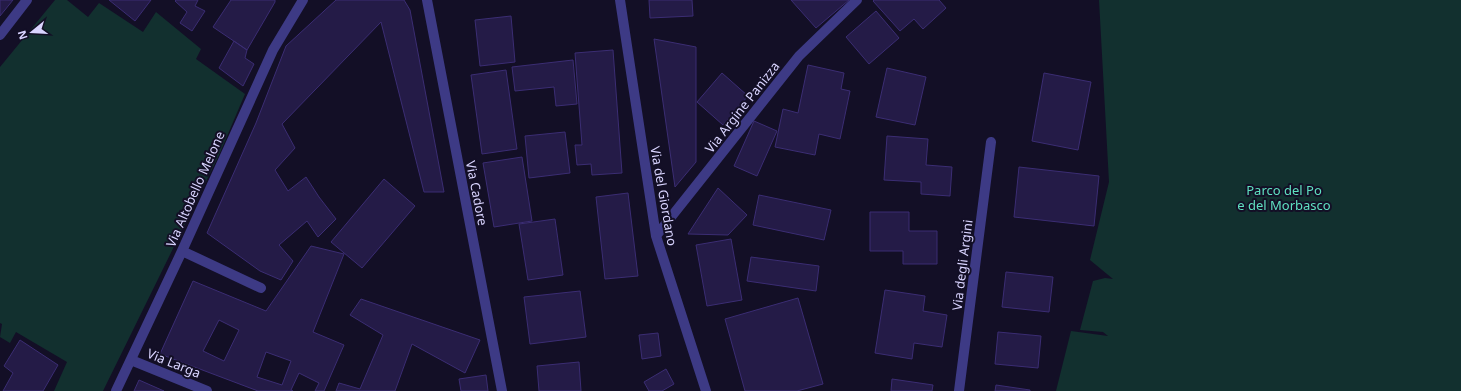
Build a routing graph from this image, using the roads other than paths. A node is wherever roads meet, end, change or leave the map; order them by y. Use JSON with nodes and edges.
{"nodes":[{"id":1,"x":27,"y":0,"type":"edge"},
{"id":2,"x":303,"y":0,"type":"edge"},
{"id":3,"x":427,"y":0,"type":"edge"},
{"id":4,"x":620,"y":0,"type":"edge"},
{"id":5,"x":857,"y":0,"type":"edge"},
{"id":6,"x":0,"y":35,"type":"edge"},
{"id":7,"x":991,"y":142,"type":"dead end"},
{"id":8,"x":656,"y":236,"type":"junction"},
{"id":9,"x":182,"y":251,"type":"junction"},
{"id":10,"x":261,"y":288,"type":"dead end"},
{"id":11,"x":131,"y":360,"type":"junction"},
{"id":12,"x":116,"y":391,"type":"edge"},
{"id":13,"x":207,"y":391,"type":"edge"},
{"id":14,"x":502,"y":391,"type":"edge"},
{"id":15,"x":706,"y":391,"type":"edge"},
{"id":16,"x":959,"y":391,"type":"edge"}],
"edges":[{"from":1,"to":6,"type":"street"},
{"from":2,"to":9,"type":"street","name":"Via Altobello Melone"},
{"from":3,"to":14,"type":"street","name":"Via Cadore"},
{"from":4,"to":8,"type":"street","name":"Via del Giordano"},
{"from":5,"to":8,"type":"street","name":"Via Argine Panizza"},
{"from":7,"to":16,"type":"street","name":"Via degli Argini"},
{"from":8,"to":15,"type":"street","name":"Via del Giordano"},
{"from":9,"to":10,"type":"street"},
{"from":9,"to":11,"type":"street","name":"Via Altobello Melone"},
{"from":11,"to":12,"type":"street","name":"Via Altobello Melone"},
{"from":11,"to":13,"type":"street","name":"Via Larga"}]}
